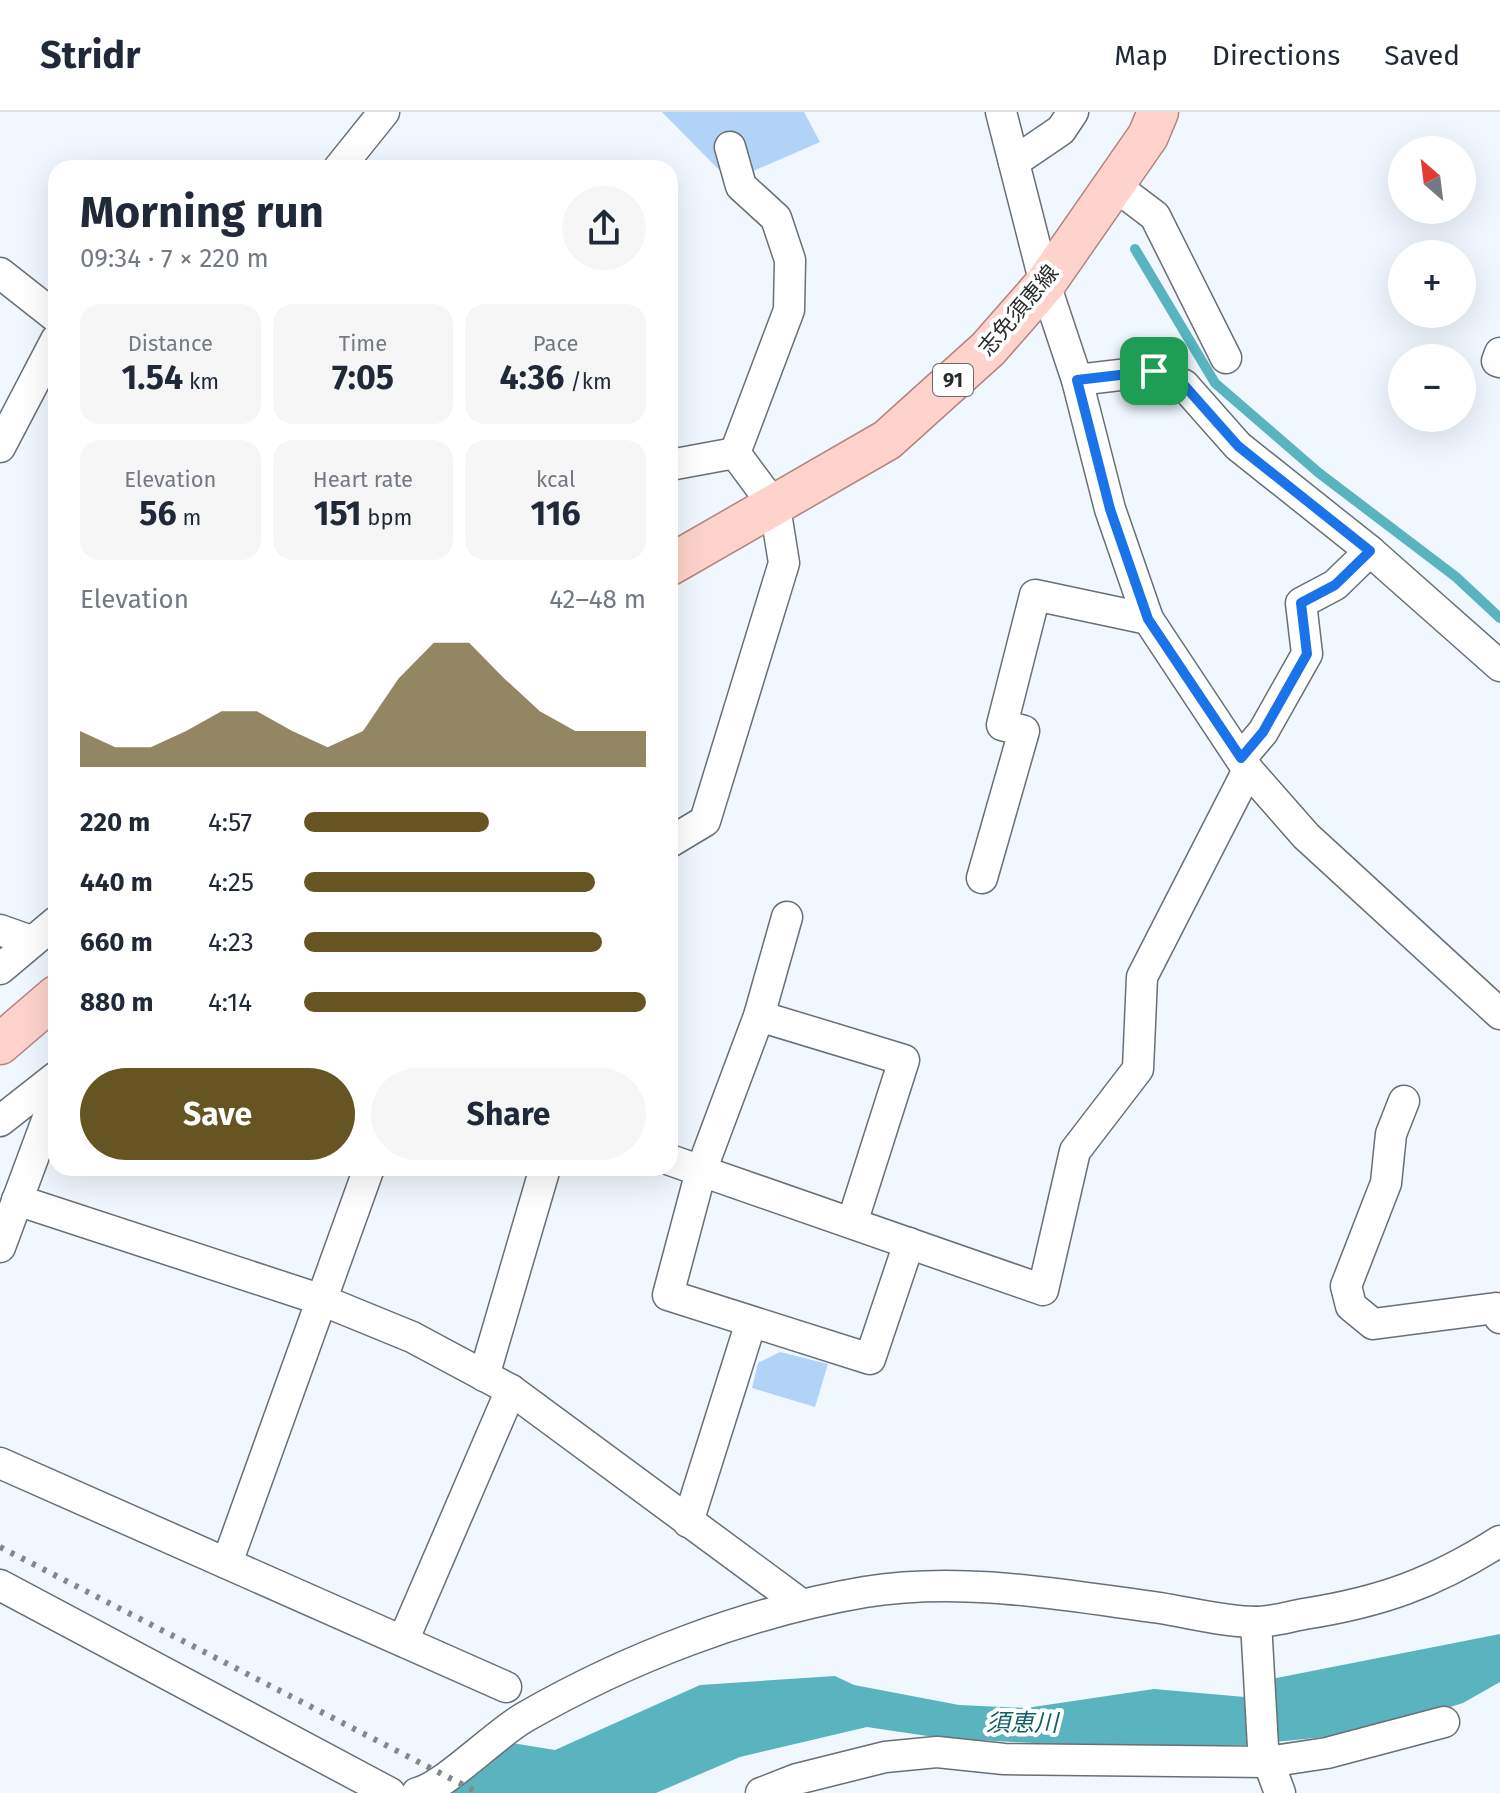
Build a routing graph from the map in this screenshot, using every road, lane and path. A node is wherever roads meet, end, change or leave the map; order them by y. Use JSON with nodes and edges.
{"nodes":[{"id":1,"x":384,"y":112,"type":"edge"},
{"id":2,"x":1001,"y":112,"type":"edge"},
{"id":3,"x":1073,"y":112,"type":"edge"},
{"id":4,"x":1158,"y":112,"type":"edge"},
{"id":5,"x":730,"y":147,"type":"dead end"},
{"id":6,"x":345,"y":160,"type":"edge"},
{"id":7,"x":1014,"y":162,"type":"junction"},
{"id":8,"x":1114,"y":185,"type":"junction"},
{"id":9,"x":0,"y":273,"type":"edge"},
{"id":10,"x":1045,"y":284,"type":"junction"},
{"id":11,"x":48,"y":310,"type":"edge"},
{"id":12,"x":1500,"y":353,"type":"edge"},
{"id":13,"x":48,"y":355,"type":"edge"},
{"id":14,"x":1226,"y":358,"type":"dead end"},
{"id":15,"x":1500,"y":362,"type":"edge"},
{"id":16,"x":1077,"y":380,"type":"junction"},
{"id":17,"x":0,"y":447,"type":"edge"},
{"id":18,"x":735,"y":453,"type":"junction"},
{"id":19,"x":678,"y":464,"type":"edge"},
{"id":20,"x":775,"y":507,"type":"junction"},
{"id":21,"x":1370,"y":551,"type":"junction"},
{"id":22,"x":678,"y":561,"type":"edge"},
{"id":23,"x":1148,"y":619,"type":"junction"},
{"id":24,"x":1492,"y":636,"type":"edge"},
{"id":25,"x":1500,"y":666,"type":"edge"},
{"id":26,"x":1245,"y":764,"type":"junction"},
{"id":27,"x":678,"y":837,"type":"edge"},
{"id":28,"x":982,"y":878,"type":"dead end"},
{"id":29,"x":787,"y":917,"type":"dead end"},
{"id":30,"x":48,"y":928,"type":"edge"},
{"id":31,"x":0,"y":930,"type":"edge"},
{"id":32,"x":31,"y":941,"type":"junction"},
{"id":33,"x":0,"y":969,"type":"edge"},
{"id":34,"x":48,"y":1003,"type":"edge"},
{"id":35,"x":1500,"y":1014,"type":"edge"},
{"id":36,"x":759,"y":1016,"type":"junction"},
{"id":37,"x":0,"y":1044,"type":"edge"},
{"id":38,"x":48,"y":1083,"type":"edge"},
{"id":39,"x":1404,"y":1101,"type":"dead end"},
{"id":40,"x":48,"y":1117,"type":"edge"},
{"id":41,"x":0,"y":1121,"type":"edge"},
{"id":42,"x":678,"y":1163,"type":"edge"},
{"id":43,"x":701,"y":1171,"type":"junction"},
{"id":44,"x":366,"y":1176,"type":"edge"},
{"id":45,"x":543,"y":1176,"type":"edge"},
{"id":46,"x":17,"y":1200,"type":"junction"},
{"id":47,"x":852,"y":1223,"type":"junction"},
{"id":48,"x":909,"y":1243,"type":"junction"},
{"id":49,"x":0,"y":1247,"type":"edge"},
{"id":50,"x":319,"y":1299,"type":"junction"},
{"id":51,"x":1500,"y":1318,"type":"edge"},
{"id":52,"x":751,"y":1322,"type":"junction"},
{"id":53,"x":484,"y":1376,"type":"junction"},
{"id":54,"x":511,"y":1390,"type":"junction"},
{"id":55,"x":0,"y":1463,"type":"edge"},
{"id":56,"x":688,"y":1522,"type":"junction"},
{"id":57,"x":1500,"y":1541,"type":"edge"},
{"id":58,"x":227,"y":1563,"type":"junction"},
{"id":59,"x":0,"y":1585,"type":"edge"},
{"id":60,"x":801,"y":1604,"type":"junction"},
{"id":61,"x":1256,"y":1632,"type":"junction"},
{"id":62,"x":403,"y":1641,"type":"junction"},
{"id":63,"x":506,"y":1687,"type":"dead end"},
{"id":64,"x":1444,"y":1722,"type":"dead end"},
{"id":65,"x":1265,"y":1754,"type":"junction"},
{"id":66,"x":390,"y":1793,"type":"edge"},
{"id":67,"x":417,"y":1793,"type":"edge"},
{"id":68,"x":761,"y":1793,"type":"edge"},
{"id":69,"x":1280,"y":1793,"type":"edge"}],
"edges":[{"from":1,"to":6,"type":"street"},
{"from":2,"to":7,"type":"street"},
{"from":3,"to":7,"type":"street"},
{"from":4,"to":8,"type":"main road","name":"志免須恵線","number":"91"},
{"from":5,"to":18,"type":"street"},
{"from":7,"to":10,"type":"street"},
{"from":8,"to":10,"type":"main road","name":"志免須恵線","number":"91"},
{"from":8,"to":14,"type":"street"},
{"from":9,"to":11,"type":"street"},
{"from":10,"to":16,"type":"street"},
{"from":10,"to":20,"type":"main road","name":"志免須恵線","number":"91"},
{"from":12,"to":15,"type":"street"},
{"from":13,"to":17,"type":"street"},
{"from":16,"to":21,"type":"street"},
{"from":16,"to":23,"type":"street"},
{"from":18,"to":19,"type":"street"},
{"from":18,"to":20,"type":"street"},
{"from":20,"to":22,"type":"main road","name":"志免須恵線","number":"91"},
{"from":20,"to":27,"type":"street"},
{"from":21,"to":24,"type":"street"},
{"from":21,"to":26,"type":"street"},
{"from":23,"to":26,"type":"street"},
{"from":23,"to":28,"type":"street"},
{"from":24,"to":25,"type":"street"},
{"from":26,"to":35,"type":"street"},
{"from":26,"to":48,"type":"street"},
{"from":29,"to":36,"type":"street"},
{"from":30,"to":32,"type":"street"},
{"from":31,"to":32,"type":"street"},
{"from":32,"to":33,"type":"street"},
{"from":34,"to":37,"type":"main road"},
{"from":36,"to":43,"type":"street"},
{"from":36,"to":47,"type":"street"},
{"from":38,"to":41,"type":"street"},
{"from":39,"to":51,"type":"street"},
{"from":40,"to":46,"type":"street"},
{"from":42,"to":43,"type":"street"},
{"from":43,"to":47,"type":"street"},
{"from":43,"to":52,"type":"street"},
{"from":44,"to":50,"type":"street"},
{"from":45,"to":53,"type":"street"},
{"from":46,"to":49,"type":"street"},
{"from":46,"to":50,"type":"street"},
{"from":47,"to":48,"type":"street"},
{"from":48,"to":52,"type":"street"},
{"from":50,"to":53,"type":"street"},
{"from":50,"to":58,"type":"street"},
{"from":52,"to":56,"type":"street"},
{"from":53,"to":54,"type":"street"},
{"from":54,"to":56,"type":"street"},
{"from":54,"to":62,"type":"street"},
{"from":55,"to":58,"type":"street"},
{"from":56,"to":60,"type":"street"},
{"from":57,"to":61,"type":"street"},
{"from":58,"to":62,"type":"street"},
{"from":59,"to":66,"type":"street"},
{"from":60,"to":61,"type":"street"},
{"from":60,"to":67,"type":"street"},
{"from":61,"to":65,"type":"street"},
{"from":62,"to":63,"type":"street"},
{"from":64,"to":65,"type":"street"},
{"from":65,"to":68,"type":"street"},
{"from":65,"to":69,"type":"street"}]}
